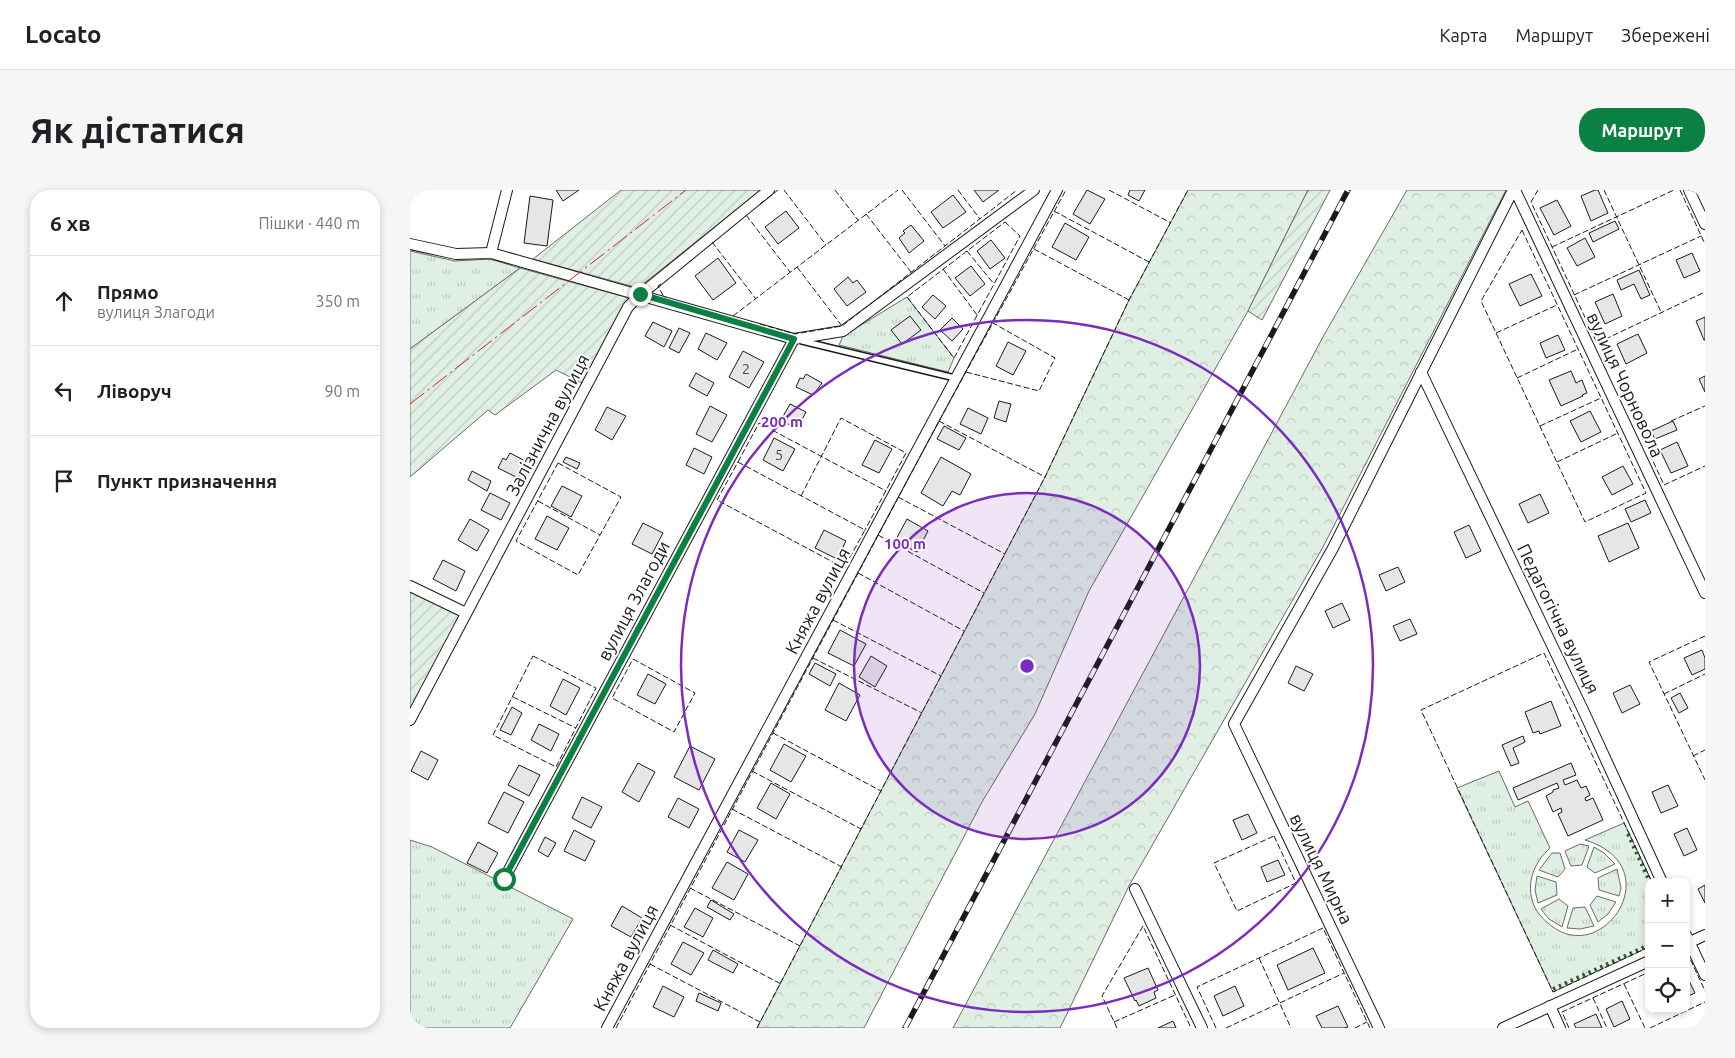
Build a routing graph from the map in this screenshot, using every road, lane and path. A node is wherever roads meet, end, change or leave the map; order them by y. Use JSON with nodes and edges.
{"nodes":[{"id":1,"x":508,"y":190,"type":"edge"},
{"id":2,"x":769,"y":190,"type":"edge"},
{"id":3,"x":1034,"y":190,"type":"edge"},
{"id":4,"x":1057,"y":190,"type":"edge"},
{"id":5,"x":1514,"y":190,"type":"edge"},
{"id":6,"x":1689,"y":190,"type":"edge"},
{"id":7,"x":1705,"y":224,"type":"edge"},
{"id":8,"x":410,"y":244,"type":"edge"},
{"id":9,"x":491,"y":253,"type":"junction"},
{"id":10,"x":640,"y":294,"type":"junction"},
{"id":11,"x":794,"y":339,"type":"junction"},
{"id":12,"x":1422,"y":372,"type":"junction"},
{"id":13,"x":955,"y":378,"type":"junction"},
{"id":14,"x":410,"y":586,"type":"edge"},
{"id":15,"x":1705,"y":593,"type":"edge"},
{"id":16,"x":466,"y":613,"type":"junction"},
{"id":17,"x":410,"y":720,"type":"edge"},
{"id":18,"x":1660,"y":878,"type":"edge"},
{"id":19,"x":504,"y":879,"type":"dead end"},
{"id":20,"x":1135,"y":889,"type":"dead end"},
{"id":21,"x":1705,"y":935,"type":"edge"},
{"id":22,"x":1690,"y":939,"type":"edge"},
{"id":23,"x":1690,"y":946,"type":"edge"},
{"id":24,"x":1645,"y":963,"type":"edge"},
{"id":25,"x":1705,"y":975,"type":"edge"},
{"id":26,"x":1550,"y":1006,"type":"junction"},
{"id":27,"x":607,"y":1028,"type":"edge"},
{"id":28,"x":1202,"y":1028,"type":"edge"},
{"id":29,"x":1379,"y":1028,"type":"edge"},
{"id":30,"x":1502,"y":1028,"type":"edge"},
{"id":31,"x":1560,"y":1028,"type":"edge"}],
"edges":[{"from":1,"to":9,"type":"street"},
{"from":2,"to":10,"type":"street","name":"Залізнична вулиця"},
{"from":3,"to":11,"type":"street"},
{"from":4,"to":13,"type":"street","name":"Княжа вулиця"},
{"from":5,"to":12,"type":"street"},
{"from":5,"to":15,"type":"street","name":"вулиця Чорновола"},
{"from":6,"to":7,"type":"street"},
{"from":8,"to":9,"type":"street"},
{"from":9,"to":10,"type":"street"},
{"from":10,"to":11,"type":"street"},
{"from":10,"to":16,"type":"street","name":"Залізнична вулиця"},
{"from":11,"to":13,"type":"lane"},
{"from":11,"to":19,"type":"street","name":"вулиця Злагоди"},
{"from":12,"to":18,"type":"street","name":"Педагогічна вулиця"},
{"from":12,"to":29,"type":"street","name":"вулиця Мирна"},
{"from":13,"to":27,"type":"street","name":"Княжа вулиця"},
{"from":14,"to":16,"type":"street"},
{"from":16,"to":17,"type":"street","name":"Залізнична вулиця"},
{"from":20,"to":28,"type":"street"},
{"from":21,"to":22,"type":"street"},
{"from":23,"to":25,"type":"street"},
{"from":24,"to":26,"type":"street"},
{"from":26,"to":30,"type":"street"},
{"from":26,"to":31,"type":"street"}]}
